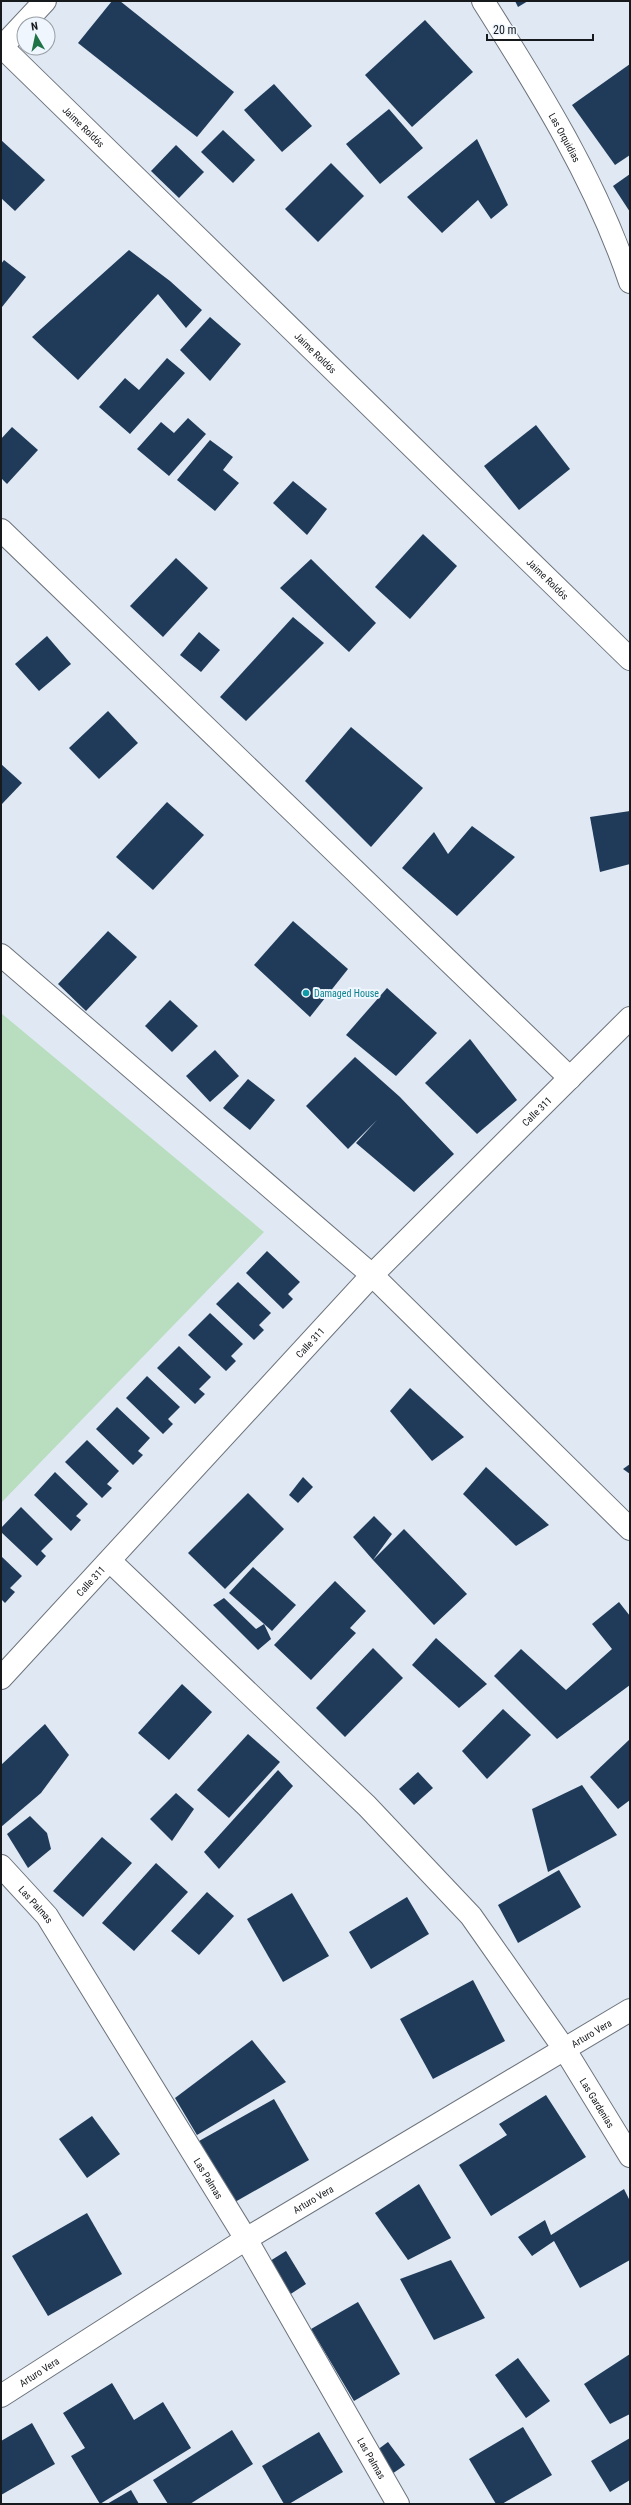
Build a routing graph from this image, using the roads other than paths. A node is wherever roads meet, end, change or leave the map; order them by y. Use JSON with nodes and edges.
{"nodes":[{"id":1,"x":45,"y":1,"type":"edge"},
{"id":2,"x":483,"y":1,"type":"edge"},
{"id":3,"x":1,"y":47,"type":"edge"},
{"id":4,"x":630,"y":282,"type":"edge"},
{"id":5,"x":1,"y":530,"type":"edge"},
{"id":6,"x":630,"y":659,"type":"edge"},
{"id":7,"x":1,"y":955,"type":"edge"},
{"id":8,"x":630,"y":1018,"type":"edge"},
{"id":9,"x":570,"y":1078,"type":"junction"},
{"id":10,"x":372,"y":1275,"type":"junction"},
{"id":11,"x":630,"y":1529,"type":"edge"},
{"id":12,"x":110,"y":1561,"type":"junction"},
{"id":13,"x":1,"y":1678,"type":"edge"},
{"id":14,"x":1,"y":1866,"type":"edge"},
{"id":15,"x":630,"y":2010,"type":"edge"},
{"id":16,"x":565,"y":2050,"type":"junction"},
{"id":17,"x":630,"y":2156,"type":"edge"},
{"id":18,"x":246,"y":2239,"type":"junction"},
{"id":19,"x":1,"y":2396,"type":"edge"},
{"id":20,"x":398,"y":2504,"type":"edge"}],
"edges":[{"from":1,"to":3,"type":"street"},
{"from":2,"to":4,"type":"street","name":"Las Orquidias"},
{"from":3,"to":6,"type":"street","name":"Jaime Roldós"},
{"from":5,"to":9,"type":"street"},
{"from":7,"to":10,"type":"street"},
{"from":8,"to":9,"type":"street","name":"Calle 311"},
{"from":9,"to":10,"type":"street","name":"Calle 311"},
{"from":10,"to":11,"type":"street"},
{"from":10,"to":12,"type":"street","name":"Calle 311"},
{"from":12,"to":13,"type":"street","name":"Calle 311"},
{"from":12,"to":16,"type":"street","name":"Las Gardenias"},
{"from":14,"to":18,"type":"street","name":"Las Palmas"},
{"from":15,"to":16,"type":"street","name":"Arturo Vera"},
{"from":16,"to":17,"type":"street","name":"Las Gardenias"},
{"from":16,"to":18,"type":"street","name":"Arturo Vera"},
{"from":18,"to":19,"type":"street","name":"Arturo Vera"},
{"from":18,"to":20,"type":"street","name":"Las Palmas"}]}
